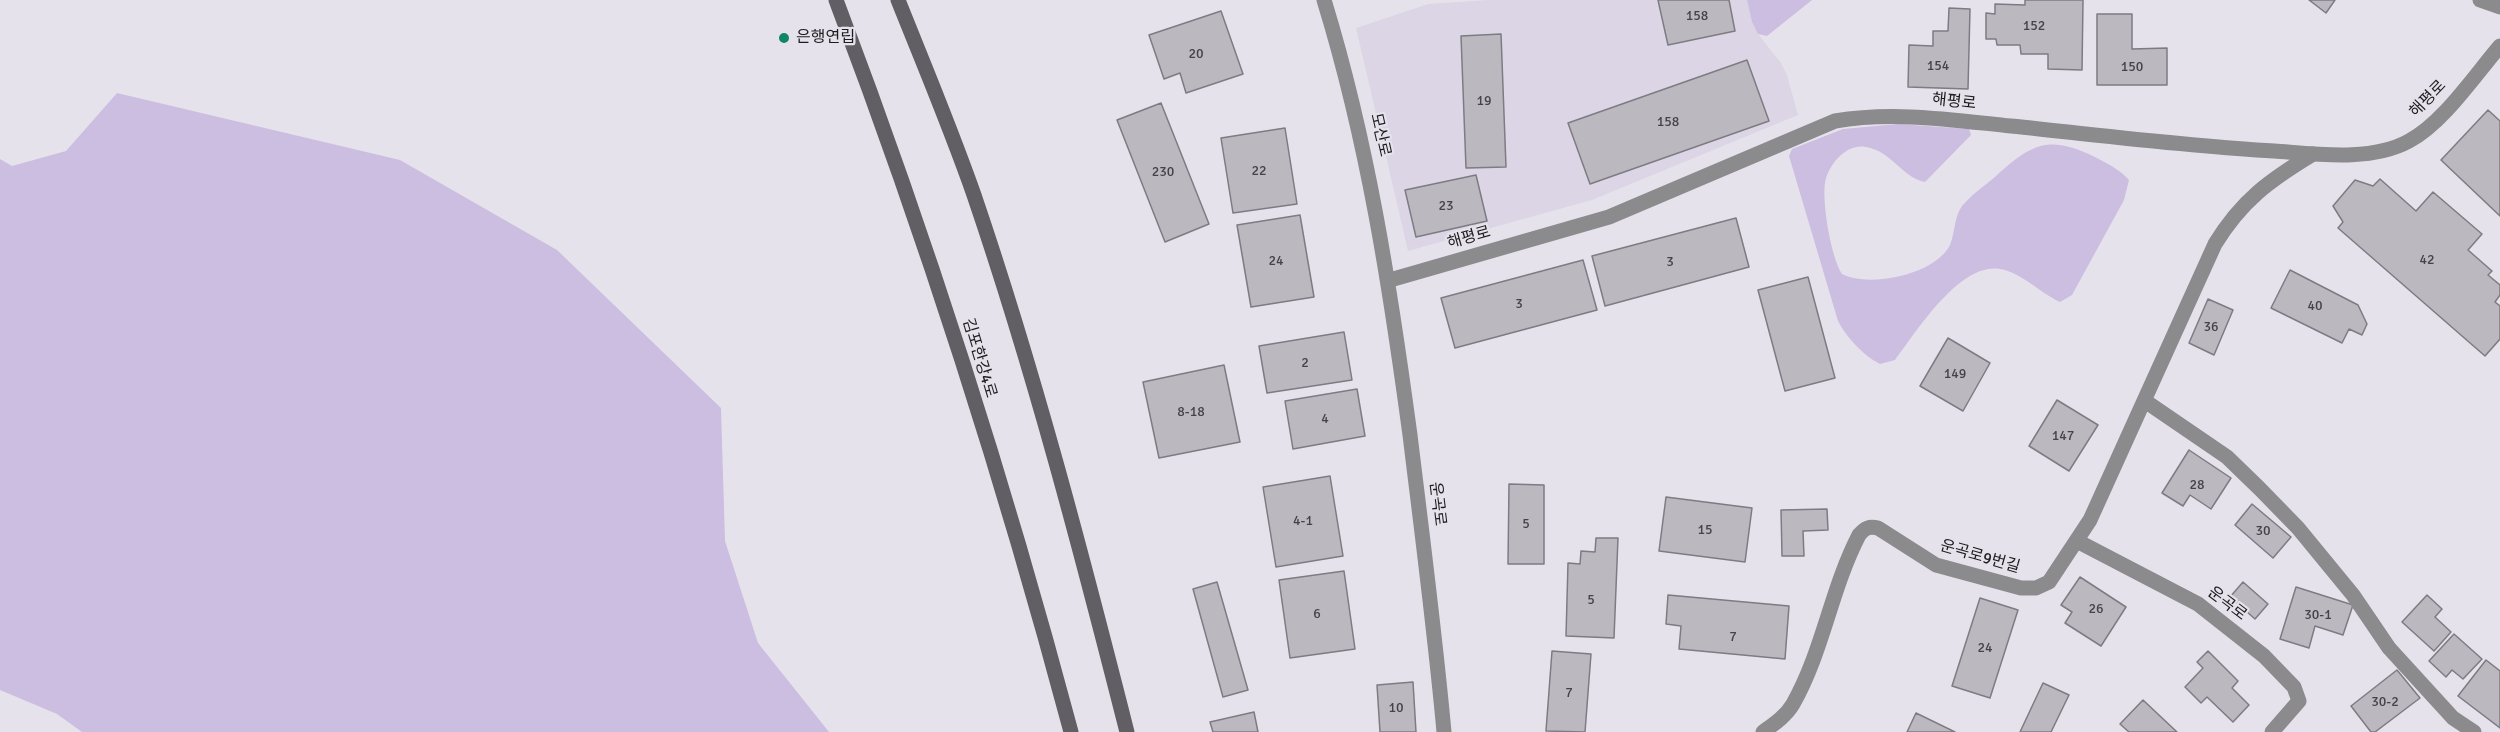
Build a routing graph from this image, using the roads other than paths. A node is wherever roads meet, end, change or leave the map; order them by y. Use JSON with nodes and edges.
{"nodes":[{"id":1,"x":836,"y":0,"type":"edge"},
{"id":2,"x":898,"y":0,"type":"edge"},
{"id":3,"x":1324,"y":0,"type":"edge"},
{"id":4,"x":2480,"y":0,"type":"edge"},
{"id":5,"x":2500,"y":7,"type":"edge"},
{"id":6,"x":2500,"y":46,"type":"edge"},
{"id":7,"x":2313,"y":154,"type":"junction"},
{"id":8,"x":1390,"y":280,"type":"junction"},
{"id":9,"x":2145,"y":401,"type":"junction"},
{"id":10,"x":2077,"y":541,"type":"junction"},
{"id":11,"x":1071,"y":732,"type":"edge"},
{"id":12,"x":1126,"y":732,"type":"edge"},
{"id":13,"x":1444,"y":732,"type":"edge"},
{"id":14,"x":1763,"y":732,"type":"edge"},
{"id":15,"x":2272,"y":732,"type":"edge"},
{"id":16,"x":2474,"y":732,"type":"edge"}],
"edges":[{"from":1,"to":11,"type":"street","name":"김포한강4로"},
{"from":2,"to":12,"type":"street"},
{"from":3,"to":8,"type":"street","name":"모산로"},
{"from":4,"to":5,"type":"street"},
{"from":6,"to":7,"type":"street","name":"해평로"},
{"from":7,"to":8,"type":"street","name":"해평로"},
{"from":7,"to":9,"type":"street","name":"운곡로9번길"},
{"from":8,"to":13,"type":"street","name":"운곡로"},
{"from":9,"to":10,"type":"street","name":"운곡로9번길"},
{"from":9,"to":16,"type":"street"},
{"from":10,"to":14,"type":"street","name":"운곡로9번길"},
{"from":10,"to":15,"type":"street","name":"운곡로"}]}
